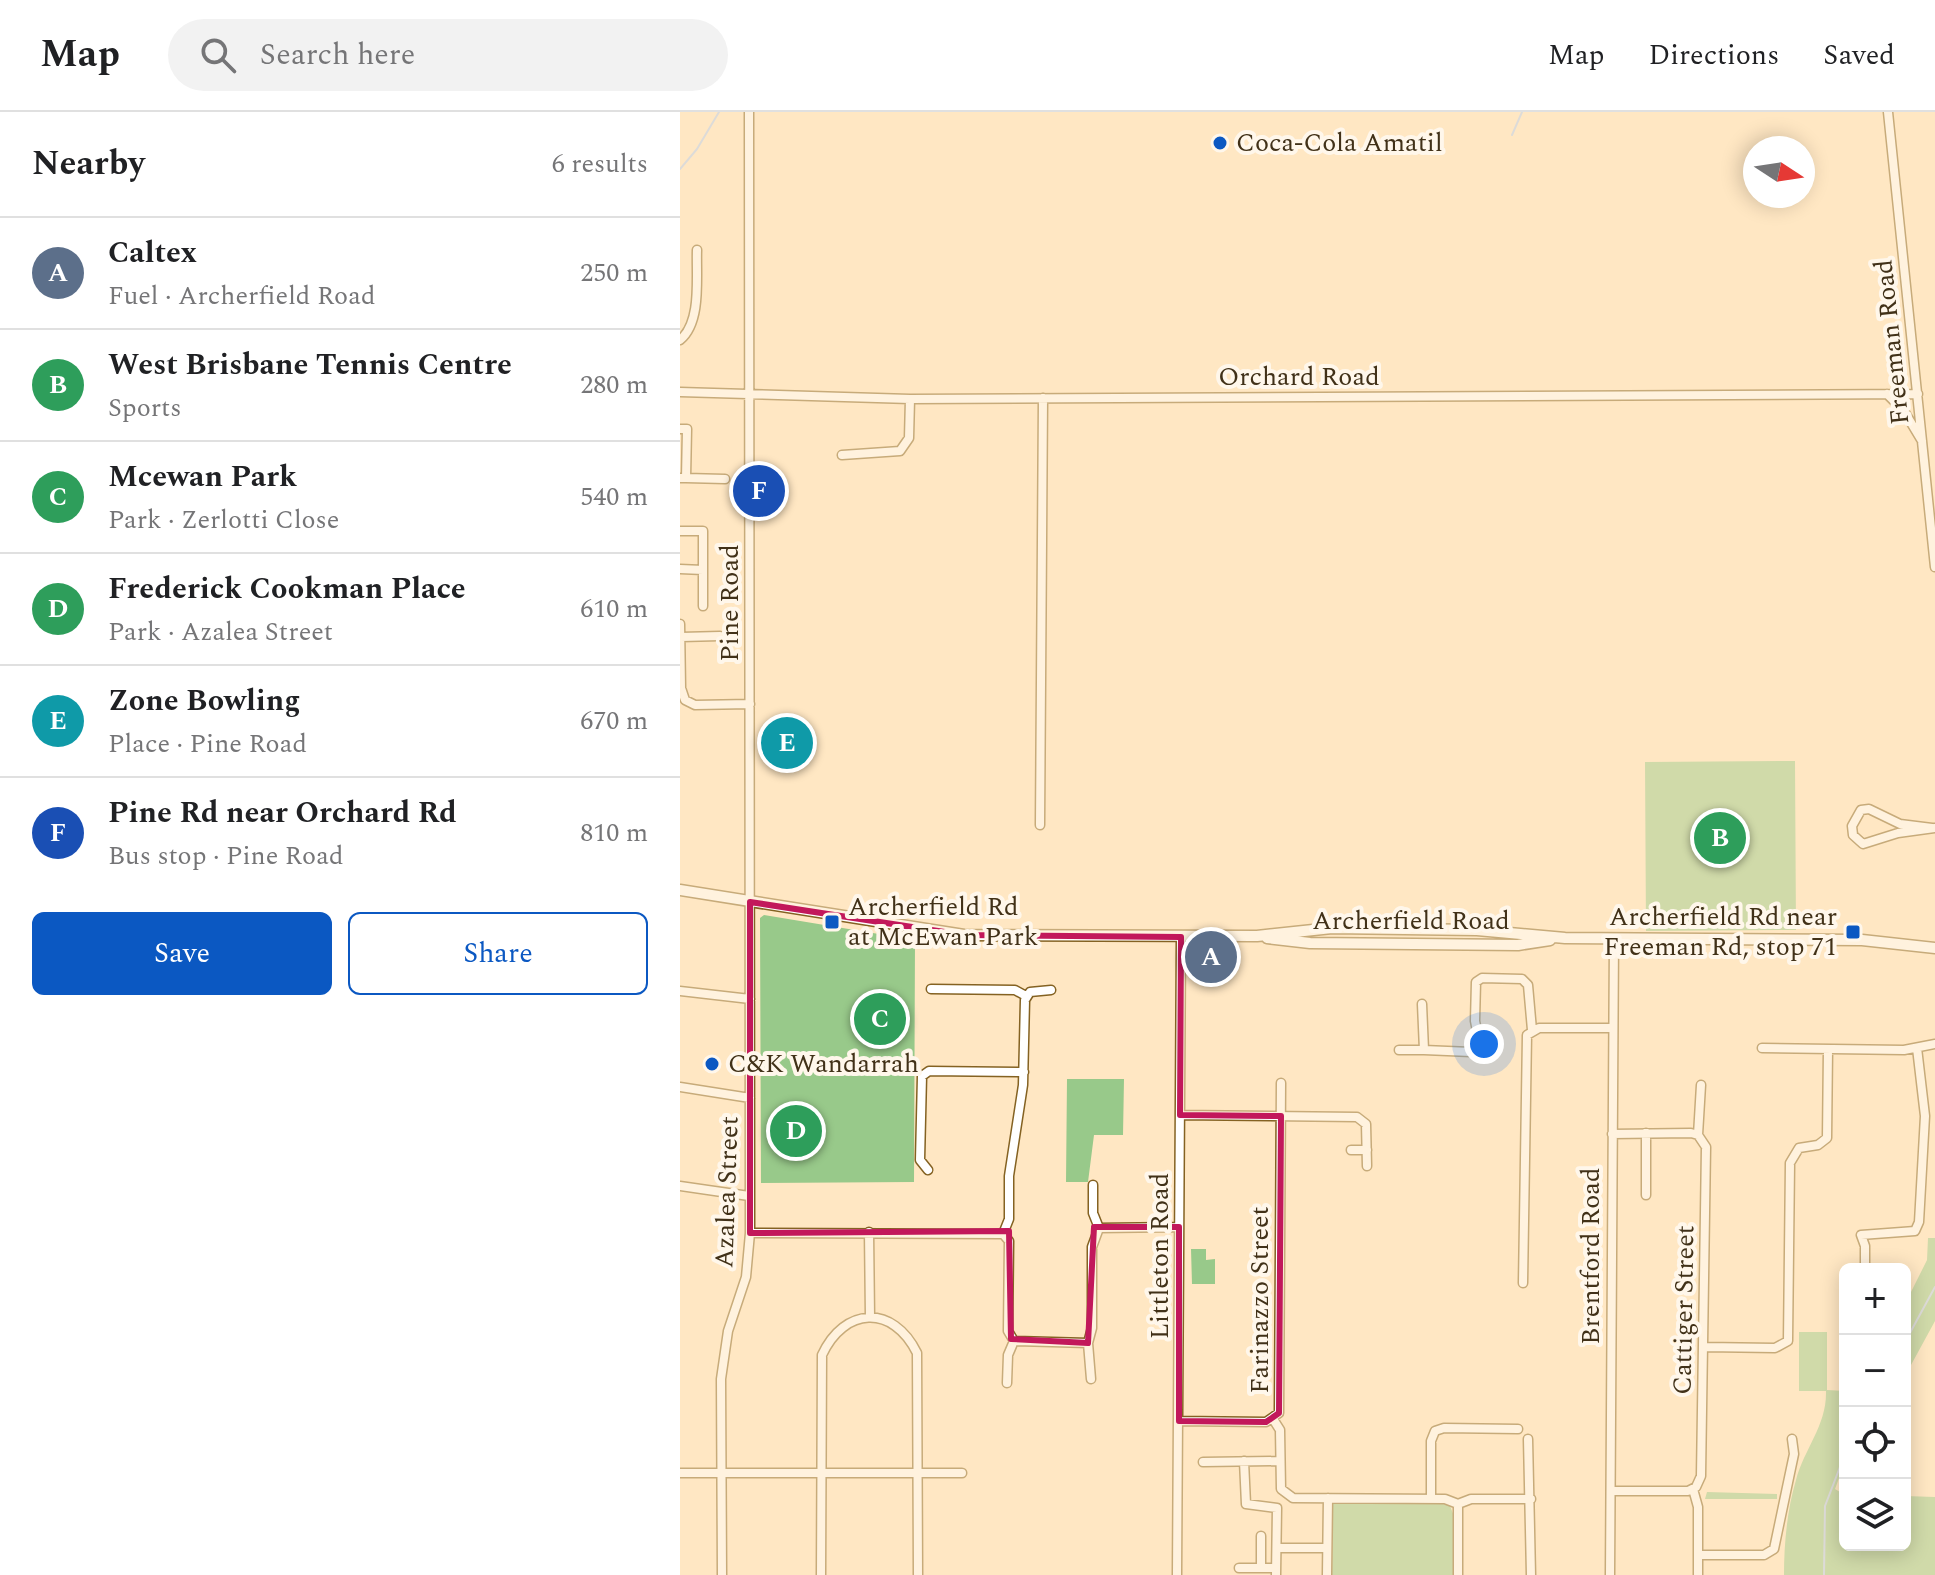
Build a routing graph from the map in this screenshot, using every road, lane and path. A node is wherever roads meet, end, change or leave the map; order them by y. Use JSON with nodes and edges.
{"nodes":[{"id":1,"x":749,"y":112,"type":"edge"},
{"id":2,"x":1888,"y":112,"type":"edge"},
{"id":3,"x":697,"y":250,"type":"dead end"},
{"id":4,"x":680,"y":340,"type":"edge"},
{"id":5,"x":680,"y":392,"type":"edge"},
{"id":6,"x":749,"y":392,"type":"junction"},
{"id":7,"x":1887,"y":394,"type":"junction"},
{"id":8,"x":1918,"y":394,"type":"junction"},
{"id":9,"x":1043,"y":398,"type":"junction"},
{"id":10,"x":910,"y":399,"type":"junction"},
{"id":11,"x":680,"y":429,"type":"edge"},
{"id":12,"x":1922,"y":441,"type":"junction"},
{"id":13,"x":842,"y":455,"type":"dead end"},
{"id":14,"x":683,"y":478,"type":"edge"},
{"id":15,"x":725,"y":479,"type":"dead end"},
{"id":16,"x":680,"y":531,"type":"edge"},
{"id":17,"x":1935,"y":567,"type":"edge"},
{"id":18,"x":680,"y":569,"type":"edge"},
{"id":19,"x":703,"y":570,"type":"junction"},
{"id":20,"x":703,"y":606,"type":"dead end"},
{"id":21,"x":680,"y":624,"type":"edge"},
{"id":22,"x":720,"y":636,"type":"dead end"},
{"id":23,"x":681,"y":637,"type":"edge"},
{"id":24,"x":680,"y":669,"type":"edge"},
{"id":25,"x":750,"y":704,"type":"junction"},
{"id":26,"x":1040,"y":825,"type":"dead end"},
{"id":27,"x":1934,"y":828,"type":"edge"},
{"id":28,"x":680,"y":890,"type":"edge"},
{"id":29,"x":750,"y":902,"type":"junction"},
{"id":30,"x":1181,"y":937,"type":"junction"},
{"id":31,"x":1614,"y":938,"type":"junction"},
{"id":32,"x":1931,"y":945,"type":"edge"},
{"id":33,"x":931,"y":989,"type":"dead end"},
{"id":34,"x":1051,"y":990,"type":"dead end"},
{"id":35,"x":680,"y":991,"type":"edge"},
{"id":36,"x":1026,"y":996,"type":"junction"},
{"id":37,"x":750,"y":999,"type":"junction"},
{"id":38,"x":1422,"y":1004,"type":"dead end"},
{"id":39,"x":1613,"y":1028,"type":"junction"},
{"id":40,"x":1532,"y":1030,"type":"junction"},
{"id":41,"x":1935,"y":1044,"type":"edge"},
{"id":42,"x":1762,"y":1048,"type":"dead end"},
{"id":43,"x":1917,"y":1048,"type":"junction"},
{"id":44,"x":1828,"y":1049,"type":"junction"},
{"id":45,"x":1399,"y":1050,"type":"dead end"},
{"id":46,"x":1424,"y":1050,"type":"junction"},
{"id":47,"x":1024,"y":1072,"type":"junction"},
{"id":48,"x":1281,"y":1083,"type":"dead end"},
{"id":49,"x":1701,"y":1085,"type":"dead end"},
{"id":50,"x":680,"y":1087,"type":"edge"},
{"id":51,"x":750,"y":1098,"type":"junction"},
{"id":52,"x":1180,"y":1115,"type":"junction"},
{"id":53,"x":1281,"y":1116,"type":"junction"},
{"id":54,"x":1646,"y":1133,"type":"junction"},
{"id":55,"x":1612,"y":1134,"type":"junction"},
{"id":56,"x":1698,"y":1135,"type":"junction"},
{"id":57,"x":1351,"y":1150,"type":"dead end"},
{"id":58,"x":1367,"y":1150,"type":"junction"},
{"id":59,"x":1367,"y":1166,"type":"dead end"},
{"id":60,"x":928,"y":1170,"type":"dead end"},
{"id":61,"x":1093,"y":1185,"type":"dead end"},
{"id":62,"x":680,"y":1186,"type":"edge"},
{"id":63,"x":1646,"y":1195,"type":"dead end"},
{"id":64,"x":749,"y":1196,"type":"junction"},
{"id":65,"x":1179,"y":1227,"type":"junction"},
{"id":66,"x":1099,"y":1228,"type":"junction"},
{"id":67,"x":869,"y":1232,"type":"junction"},
{"id":68,"x":750,"y":1233,"type":"junction"},
{"id":69,"x":1003,"y":1234,"type":"junction"},
{"id":70,"x":1865,"y":1263,"type":"edge"},
{"id":71,"x":1523,"y":1283,"type":"dead end"},
{"id":72,"x":870,"y":1317,"type":"junction"},
{"id":73,"x":1014,"y":1341,"type":"junction"},
{"id":74,"x":1088,"y":1343,"type":"junction"},
{"id":75,"x":1705,"y":1347,"type":"junction"},
{"id":76,"x":1091,"y":1379,"type":"dead end"},
{"id":77,"x":1007,"y":1383,"type":"dead end"},
{"id":78,"x":1273,"y":1419,"type":"junction"},
{"id":79,"x":1179,"y":1421,"type":"junction"},
{"id":80,"x":1518,"y":1429,"type":"dead end"},
{"id":81,"x":1528,"y":1439,"type":"dead end"},
{"id":82,"x":1792,"y":1439,"type":"dead end"},
{"id":83,"x":1244,"y":1461,"type":"junction"},
{"id":84,"x":1280,"y":1461,"type":"junction"},
{"id":85,"x":1203,"y":1462,"type":"dead end"},
{"id":86,"x":680,"y":1473,"type":"edge"},
{"id":87,"x":722,"y":1473,"type":"junction"},
{"id":88,"x":918,"y":1473,"type":"junction"},
{"id":89,"x":962,"y":1473,"type":"dead end"},
{"id":90,"x":820,"y":1474,"type":"junction"},
{"id":91,"x":1693,"y":1489,"type":"junction"},
{"id":92,"x":1611,"y":1491,"type":"junction"},
{"id":93,"x":1328,"y":1498,"type":"junction"},
{"id":94,"x":1431,"y":1498,"type":"junction"},
{"id":95,"x":1531,"y":1499,"type":"junction"},
{"id":96,"x":1458,"y":1504,"type":"junction"},
{"id":97,"x":1261,"y":1536,"type":"dead end"},
{"id":98,"x":1277,"y":1548,"type":"junction"},
{"id":99,"x":1327,"y":1548,"type":"junction"},
{"id":100,"x":1698,"y":1555,"type":"junction"},
{"id":101,"x":1239,"y":1568,"type":"dead end"},
{"id":102,"x":1261,"y":1568,"type":"junction"},
{"id":103,"x":1276,"y":1571,"type":"edge"},
{"id":104,"x":722,"y":1575,"type":"edge"},
{"id":105,"x":821,"y":1575,"type":"edge"},
{"id":106,"x":918,"y":1575,"type":"edge"},
{"id":107,"x":1177,"y":1575,"type":"edge"},
{"id":108,"x":1327,"y":1575,"type":"edge"},
{"id":109,"x":1458,"y":1575,"type":"edge"},
{"id":110,"x":1531,"y":1575,"type":"edge"},
{"id":111,"x":1610,"y":1575,"type":"edge"},
{"id":112,"x":1698,"y":1575,"type":"edge"}],
"edges":[{"from":1,"to":6,"type":"street","name":"Pine Road"},
{"from":2,"to":8,"type":"street","name":"Freeman Road"},
{"from":3,"to":4,"type":"street"},
{"from":5,"to":6,"type":"street","name":"Orchard Road"},
{"from":6,"to":10,"type":"street","name":"Orchard Road"},
{"from":6,"to":25,"type":"street","name":"Pine Road"},
{"from":7,"to":8,"type":"street","name":"Orchard Road"},
{"from":7,"to":9,"type":"street","name":"Orchard Road"},
{"from":7,"to":12,"type":"street"},
{"from":8,"to":12,"type":"street","name":"Freeman Road"},
{"from":9,"to":10,"type":"street","name":"Orchard Road"},
{"from":9,"to":26,"type":"street"},
{"from":10,"to":13,"type":"street"},
{"from":11,"to":14,"type":"street"},
{"from":12,"to":17,"type":"street","name":"Freeman Road"},
{"from":14,"to":15,"type":"street"},
{"from":16,"to":19,"type":"street"},
{"from":18,"to":19,"type":"street"},
{"from":19,"to":20,"type":"street"},
{"from":21,"to":23,"type":"street"},
{"from":22,"to":23,"type":"street"},
{"from":23,"to":24,"type":"street"},
{"from":24,"to":25,"type":"street"},
{"from":25,"to":29,"type":"street","name":"Pine Road"},
{"from":27,"to":27,"type":"street"},
{"from":28,"to":29,"type":"main road","name":"Archerfield Road"},
{"from":29,"to":30,"type":"main road","name":"Archerfield Road"},
{"from":29,"to":37,"type":"street","name":"Azalea Street"},
{"from":30,"to":31,"type":"main road","name":"Archerfield Road"},
{"from":30,"to":52,"type":"street","name":"Littleton Road"},
{"from":31,"to":32,"type":"main road","name":"Archerfield Road"},
{"from":31,"to":39,"type":"street","name":"Brentford Road"},
{"from":33,"to":36,"type":"street"},
{"from":34,"to":36,"type":"street"},
{"from":35,"to":37,"type":"street"},
{"from":36,"to":47,"type":"street"},
{"from":37,"to":51,"type":"street","name":"Azalea Street"},
{"from":38,"to":46,"type":"street"},
{"from":39,"to":40,"type":"street"},
{"from":39,"to":55,"type":"street","name":"Brentford Road"},
{"from":40,"to":46,"type":"street"},
{"from":40,"to":71,"type":"street"},
{"from":41,"to":43,"type":"street"},
{"from":42,"to":44,"type":"street"},
{"from":43,"to":44,"type":"street"},
{"from":43,"to":70,"type":"street"},
{"from":44,"to":75,"type":"street"},
{"from":45,"to":46,"type":"street"},
{"from":47,"to":60,"type":"street"},
{"from":47,"to":69,"type":"street"},
{"from":48,"to":53,"type":"street","name":"Farinazzo Street"},
{"from":49,"to":56,"type":"street","name":"Cattiger Street"},
{"from":50,"to":51,"type":"street"},
{"from":51,"to":64,"type":"street","name":"Azalea Street"},
{"from":52,"to":53,"type":"street"},
{"from":52,"to":65,"type":"street","name":"Littleton Road"},
{"from":53,"to":58,"type":"street"},
{"from":53,"to":78,"type":"street","name":"Farinazzo Street"},
{"from":54,"to":55,"type":"street"},
{"from":54,"to":56,"type":"street"},
{"from":54,"to":63,"type":"street"},
{"from":55,"to":92,"type":"street","name":"Brentford Road"},
{"from":56,"to":75,"type":"street","name":"Cattiger Street"},
{"from":57,"to":58,"type":"street"},
{"from":58,"to":59,"type":"street"},
{"from":61,"to":66,"type":"street"},
{"from":62,"to":64,"type":"street"},
{"from":64,"to":68,"type":"street","name":"Azalea Street"},
{"from":65,"to":66,"type":"street"},
{"from":65,"to":79,"type":"street","name":"Littleton Road"},
{"from":66,"to":74,"type":"street"},
{"from":67,"to":68,"type":"street"},
{"from":67,"to":69,"type":"street"},
{"from":67,"to":72,"type":"street"},
{"from":68,"to":87,"type":"street","name":"Azalea Street"},
{"from":69,"to":73,"type":"street"},
{"from":72,"to":88,"type":"street"},
{"from":72,"to":90,"type":"street"},
{"from":73,"to":74,"type":"street"},
{"from":73,"to":77,"type":"street"},
{"from":74,"to":76,"type":"street"},
{"from":75,"to":91,"type":"street","name":"Cattiger Street"},
{"from":78,"to":79,"type":"street","name":"Farinazzo Street"},
{"from":78,"to":84,"type":"street"},
{"from":79,"to":107,"type":"street","name":"Littleton Road"},
{"from":80,"to":94,"type":"street"},
{"from":81,"to":95,"type":"street"},
{"from":82,"to":100,"type":"street"},
{"from":83,"to":84,"type":"street"},
{"from":83,"to":85,"type":"street"},
{"from":83,"to":98,"type":"street"},
{"from":84,"to":93,"type":"street"},
{"from":86,"to":87,"type":"street"},
{"from":87,"to":90,"type":"street"},
{"from":87,"to":104,"type":"street","name":"Azalea Street"},
{"from":88,"to":89,"type":"street"},
{"from":88,"to":90,"type":"street"},
{"from":88,"to":106,"type":"street"},
{"from":90,"to":105,"type":"street"},
{"from":91,"to":92,"type":"street"},
{"from":91,"to":100,"type":"street"},
{"from":92,"to":111,"type":"street","name":"Brentford Road"},
{"from":93,"to":94,"type":"street"},
{"from":93,"to":99,"type":"street"},
{"from":94,"to":96,"type":"street"},
{"from":95,"to":96,"type":"street"},
{"from":95,"to":110,"type":"street"},
{"from":96,"to":109,"type":"street"},
{"from":97,"to":102,"type":"street"},
{"from":98,"to":99,"type":"street"},
{"from":98,"to":103,"type":"street"},
{"from":99,"to":108,"type":"street"},
{"from":100,"to":112,"type":"street"},
{"from":101,"to":102,"type":"street"},
{"from":102,"to":103,"type":"street"}]}
